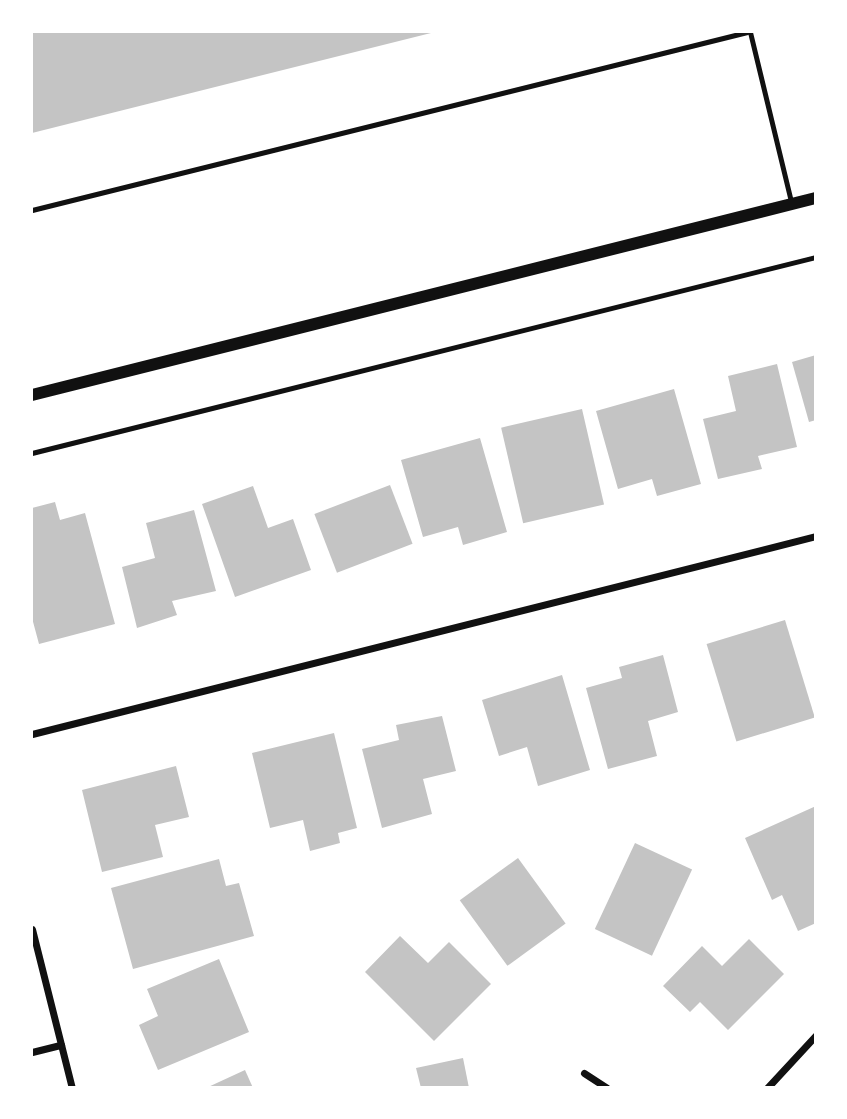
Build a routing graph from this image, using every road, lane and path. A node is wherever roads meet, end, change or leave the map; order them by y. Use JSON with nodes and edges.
{"nodes":[{"id":1,"x":748,"y":32,"type":"edge"},
{"id":2,"x":816,"y":198,"type":"edge"},
{"id":3,"x":792,"y":205,"type":"junction"},
{"id":4,"x":32,"y":210,"type":"edge"},
{"id":5,"x":816,"y":257,"type":"edge"},
{"id":6,"x":32,"y":395,"type":"edge"},
{"id":7,"x":32,"y":453,"type":"edge"},
{"id":8,"x":816,"y":536,"type":"edge"},
{"id":9,"x":32,"y":734,"type":"edge"},
{"id":10,"x":32,"y":929,"type":"edge"},
{"id":11,"x":816,"y":1035,"type":"edge"},
{"id":12,"x":61,"y":1045,"type":"junction"},
{"id":13,"x":32,"y":1052,"type":"edge"},
{"id":14,"x":584,"y":1073,"type":"dead end"},
{"id":15,"x":72,"y":1087,"type":"edge"},
{"id":16,"x":607,"y":1087,"type":"edge"},
{"id":17,"x":767,"y":1087,"type":"edge"}],
"edges":[{"from":1,"to":3,"type":"lane"},
{"from":1,"to":4,"type":"lane"},
{"from":2,"to":3,"type":"street"},
{"from":3,"to":6,"type":"street"},
{"from":5,"to":7,"type":"path"},
{"from":8,"to":9,"type":"street"},
{"from":10,"to":12,"type":"street"},
{"from":11,"to":17,"type":"street"},
{"from":12,"to":13,"type":"street"},
{"from":12,"to":15,"type":"street"},
{"from":14,"to":16,"type":"street"}]}
